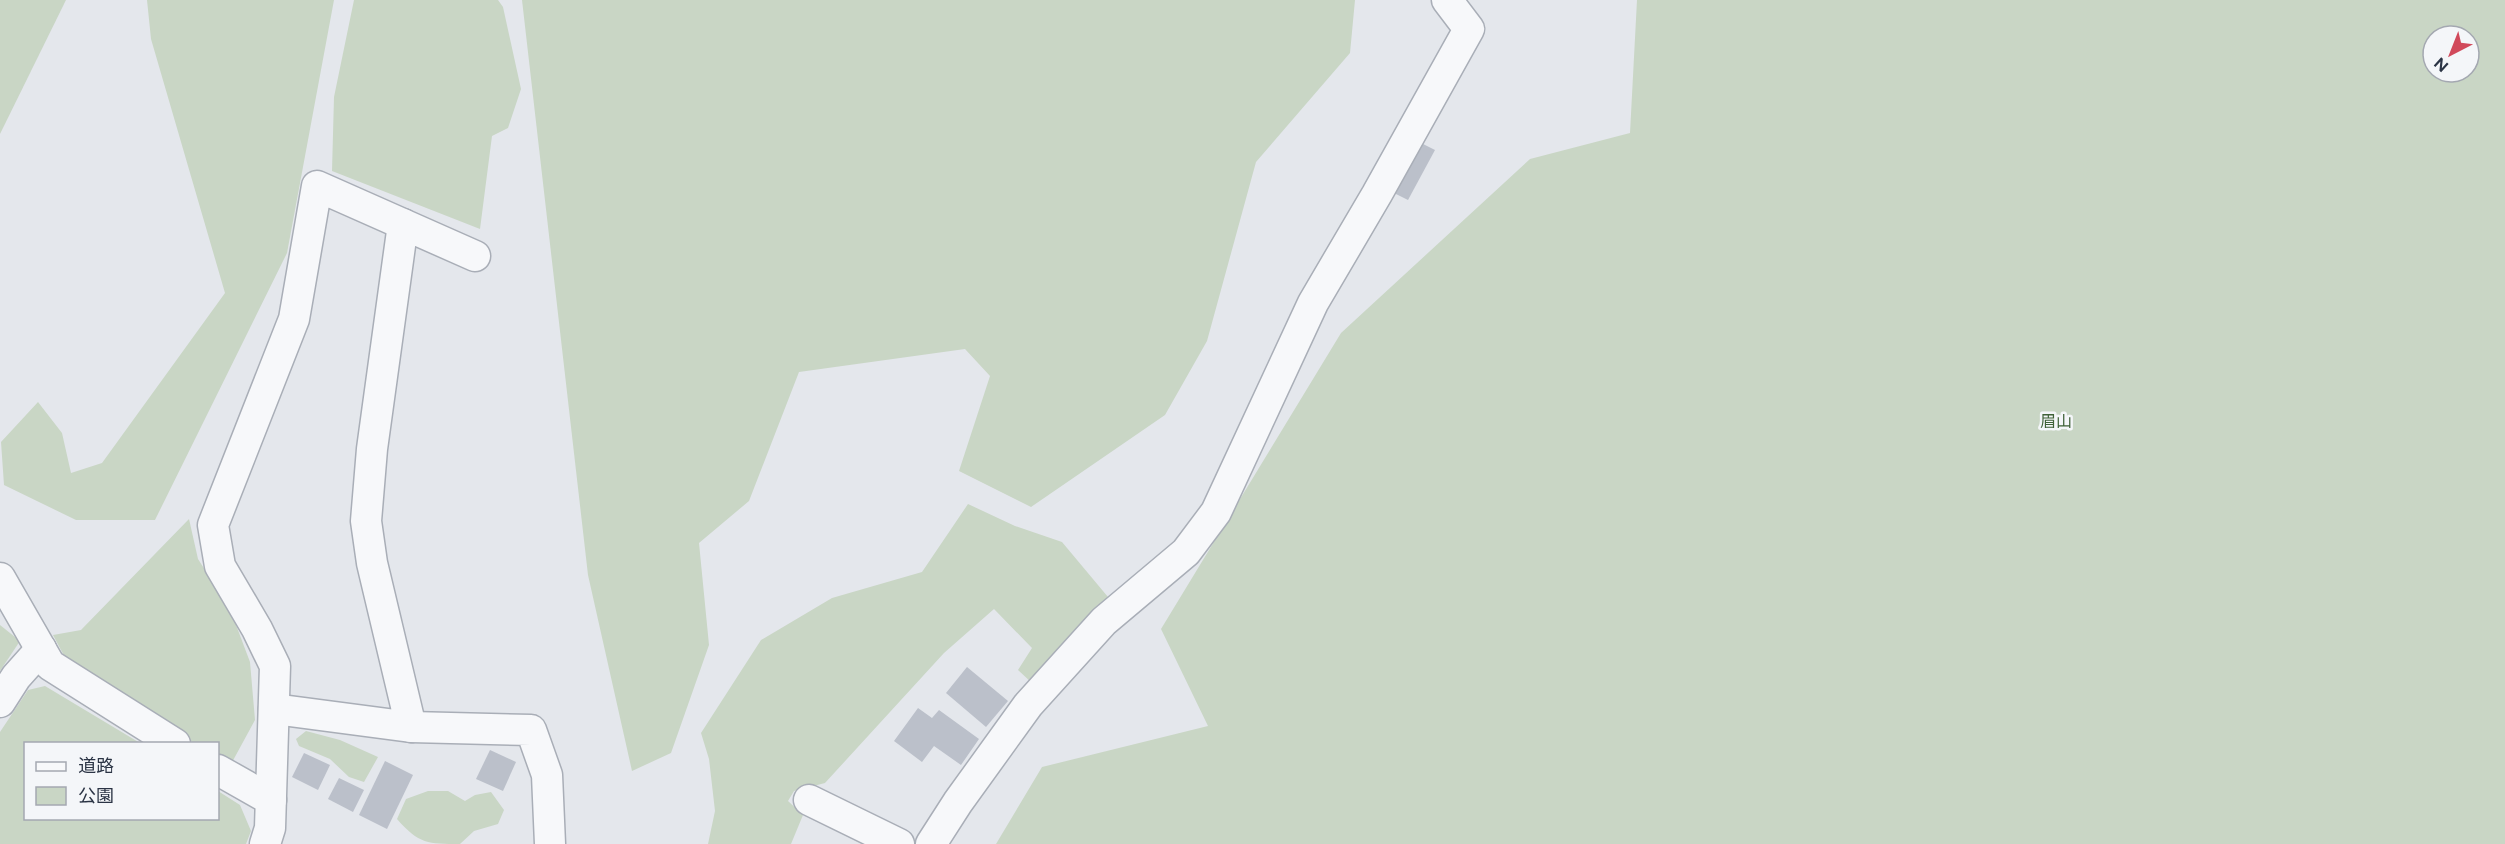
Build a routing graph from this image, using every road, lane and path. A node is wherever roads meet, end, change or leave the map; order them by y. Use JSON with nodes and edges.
{"nodes":[{"id":1,"x":1447,"y":0,"type":"edge"},
{"id":2,"x":403,"y":224,"type":"junction"},
{"id":3,"x":475,"y":256,"type":"dead end"},
{"id":4,"x":0,"y":578,"type":"edge"},
{"id":5,"x":41,"y":649,"type":"junction"},
{"id":6,"x":0,"y":702,"type":"edge"},
{"id":7,"x":274,"y":709,"type":"junction"},
{"id":8,"x":411,"y":727,"type":"junction"},
{"id":9,"x":172,"y":742,"type":"edge"},
{"id":10,"x":219,"y":771,"type":"edge"},
{"id":11,"x":271,"y":800,"type":"junction"},
{"id":12,"x":809,"y":800,"type":"dead end"},
{"id":13,"x":265,"y":844,"type":"edge"},
{"id":14,"x":550,"y":844,"type":"edge"},
{"id":15,"x":899,"y":844,"type":"edge"},
{"id":16,"x":931,"y":844,"type":"edge"}],
"edges":[{"from":1,"to":16,"type":"street"},
{"from":2,"to":3,"type":"street"},
{"from":2,"to":7,"type":"street"},
{"from":2,"to":8,"type":"street"},
{"from":4,"to":5,"type":"street"},
{"from":5,"to":6,"type":"street"},
{"from":5,"to":9,"type":"street"},
{"from":7,"to":8,"type":"street"},
{"from":7,"to":11,"type":"street"},
{"from":8,"to":14,"type":"street"},
{"from":10,"to":11,"type":"street"},
{"from":11,"to":13,"type":"street"},
{"from":12,"to":15,"type":"street"}]}
